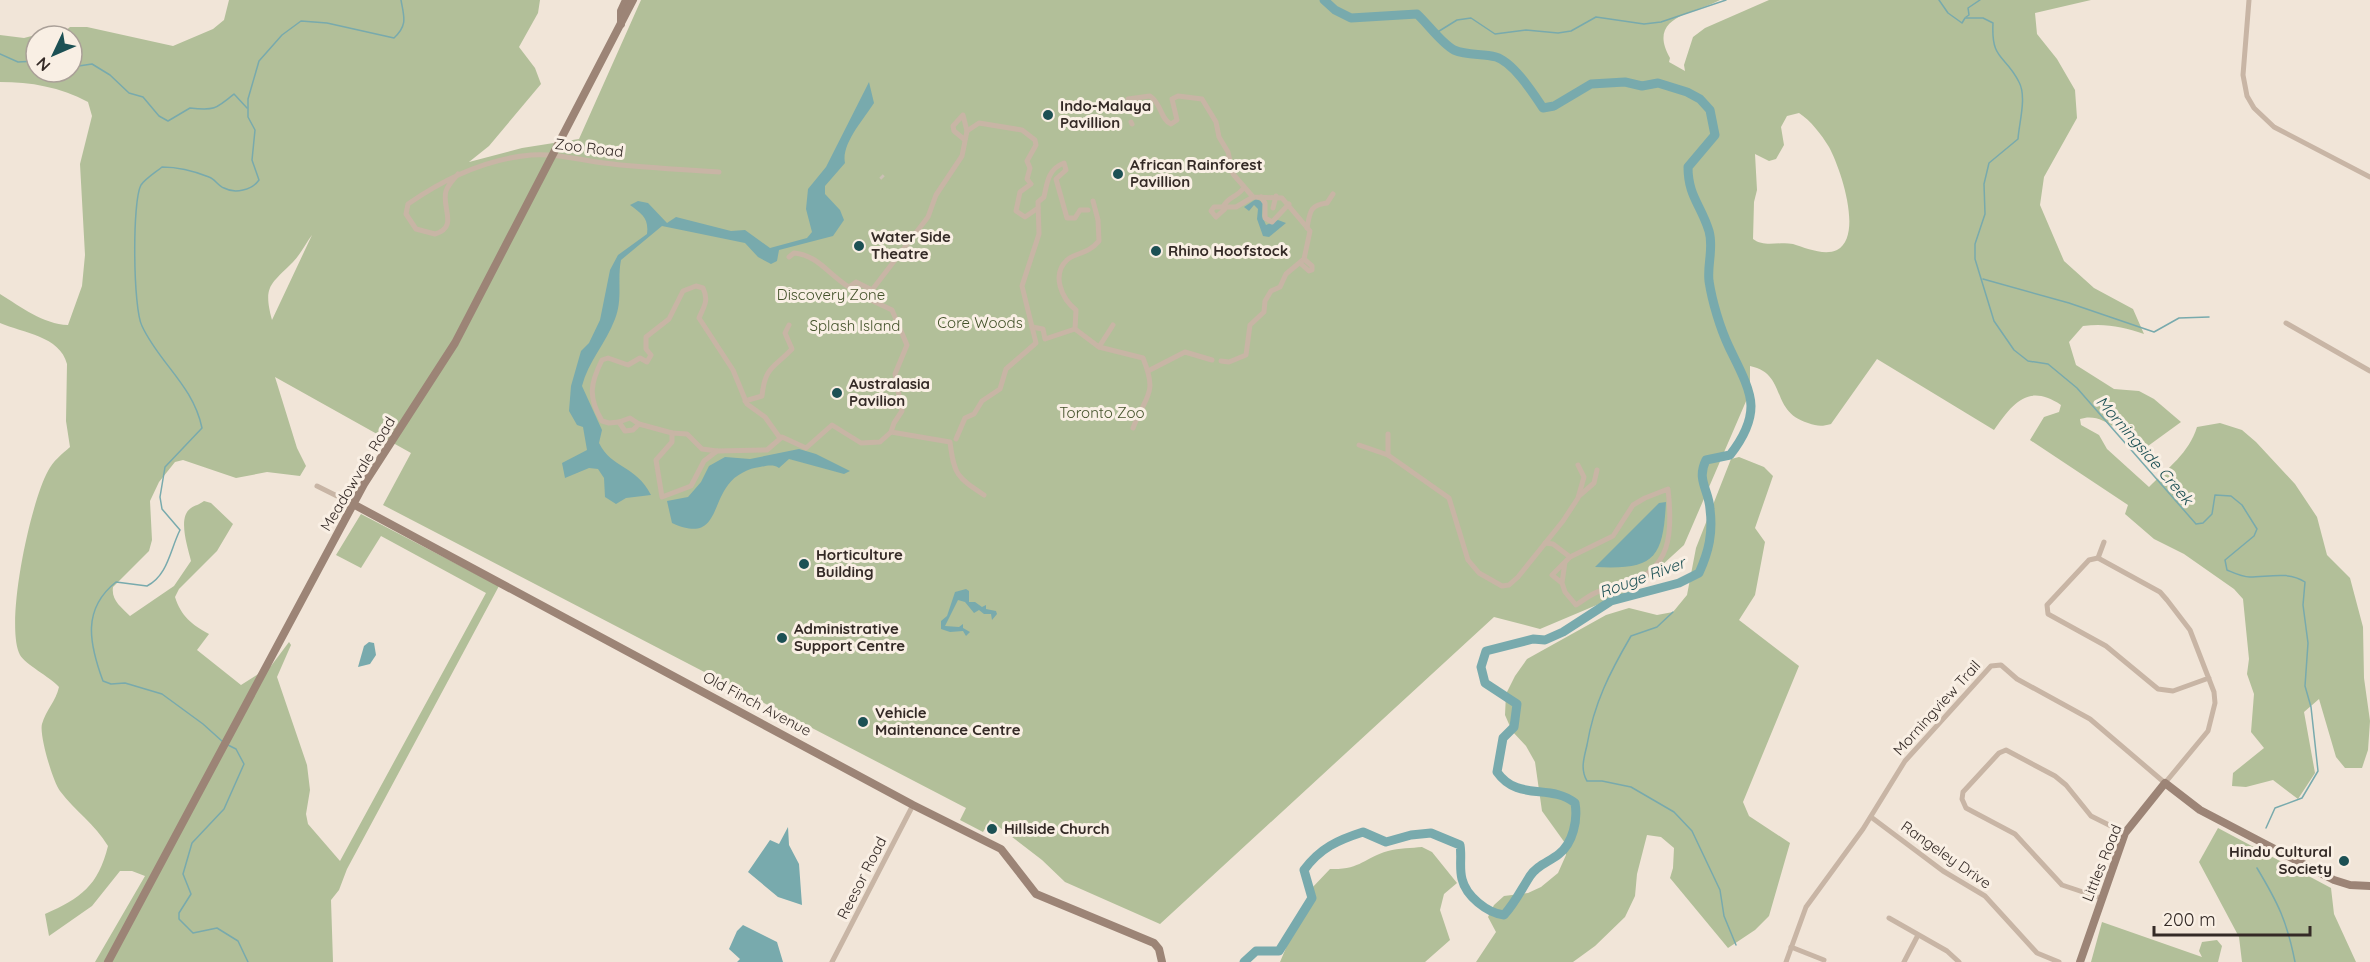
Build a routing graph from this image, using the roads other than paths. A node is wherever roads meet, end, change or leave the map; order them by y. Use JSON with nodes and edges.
{"nodes":[{"id":1,"x":2249,"y":0,"type":"edge"},
{"id":2,"x":631,"y":2,"type":"edge"},
{"id":3,"x":1128,"y":99,"type":"dead end"},
{"id":4,"x":966,"y":122,"type":"junction"},
{"id":5,"x":980,"y":123,"type":"junction"},
{"id":6,"x":967,"y":131,"type":"junction"},
{"id":7,"x":965,"y":140,"type":"junction"},
{"id":8,"x":554,"y":156,"type":"junction"},
{"id":9,"x":719,"y":172,"type":"dead end"},
{"id":10,"x":458,"y":174,"type":"junction"},
{"id":11,"x":2370,"y":177,"type":"edge"},
{"id":12,"x":1244,"y":187,"type":"junction"},
{"id":13,"x":1333,"y":194,"type":"dead end"},
{"id":14,"x":1276,"y":196,"type":"junction"},
{"id":15,"x":1253,"y":197,"type":"junction"},
{"id":16,"x":1262,"y":197,"type":"junction"},
{"id":17,"x":1093,"y":201,"type":"dead end"},
{"id":18,"x":1289,"y":204,"type":"junction"},
{"id":19,"x":1038,"y":208,"type":"junction"},
{"id":20,"x":1273,"y":208,"type":"dead end"},
{"id":21,"x":1088,"y":210,"type":"dead end"},
{"id":22,"x":1307,"y":228,"type":"junction"},
{"id":23,"x":789,"y":257,"type":"dead end"},
{"id":24,"x":872,"y":290,"type":"junction"},
{"id":25,"x":2286,"y":324,"type":"dead end"},
{"id":26,"x":789,"y":325,"type":"dead end"},
{"id":27,"x":1113,"y":325,"type":"dead end"},
{"id":28,"x":1032,"y":327,"type":"junction"},
{"id":29,"x":1075,"y":329,"type":"junction"},
{"id":30,"x":1100,"y":347,"type":"junction"},
{"id":31,"x":1212,"y":360,"type":"dead end"},
{"id":32,"x":1221,"y":361,"type":"dead end"},
{"id":33,"x":1148,"y":371,"type":"junction"},
{"id":34,"x":2370,"y":371,"type":"edge"},
{"id":35,"x":745,"y":400,"type":"junction"},
{"id":36,"x":619,"y":422,"type":"junction"},
{"id":37,"x":639,"y":424,"type":"junction"},
{"id":38,"x":1133,"y":428,"type":"dead end"},
{"id":39,"x":891,"y":432,"type":"junction"},
{"id":40,"x":672,"y":433,"type":"junction"},
{"id":41,"x":1388,"y":434,"type":"dead end"},
{"id":42,"x":780,"y":438,"type":"junction"},
{"id":43,"x":956,"y":439,"type":"dead end"},
{"id":44,"x":1359,"y":445,"type":"dead end"},
{"id":45,"x":702,"y":450,"type":"junction"},
{"id":46,"x":717,"y":451,"type":"junction"},
{"id":47,"x":1388,"y":455,"type":"junction"},
{"id":48,"x":704,"y":461,"type":"junction"},
{"id":49,"x":1578,"y":465,"type":"dead end"},
{"id":50,"x":1584,"y":474,"type":"junction"},
{"id":51,"x":318,"y":486,"type":"dead end"},
{"id":52,"x":984,"y":495,"type":"dead end"},
{"id":53,"x":1578,"y":498,"type":"junction"},
{"id":54,"x":353,"y":504,"type":"junction"},
{"id":55,"x":2104,"y":542,"type":"dead end"},
{"id":56,"x":1545,"y":543,"type":"junction"},
{"id":57,"x":2098,"y":558,"type":"junction"},
{"id":58,"x":1567,"y":560,"type":"junction"},
{"id":59,"x":1562,"y":583,"type":"junction"},
{"id":60,"x":2209,"y":678,"type":"junction"},
{"id":61,"x":2165,"y":783,"type":"junction"},
{"id":62,"x":913,"y":805,"type":"junction"},
{"id":63,"x":1870,"y":817,"type":"junction"},
{"id":64,"x":2125,"y":833,"type":"junction"},
{"id":65,"x":2370,"y":886,"type":"edge"},
{"id":66,"x":2101,"y":898,"type":"junction"},
{"id":67,"x":1889,"y":918,"type":"dead end"},
{"id":68,"x":1917,"y":937,"type":"junction"},
{"id":69,"x":1791,"y":947,"type":"junction"},
{"id":70,"x":1824,"y":960,"type":"dead end"},
{"id":71,"x":108,"y":962,"type":"edge"},
{"id":72,"x":832,"y":962,"type":"edge"},
{"id":73,"x":1162,"y":962,"type":"edge"},
{"id":74,"x":1786,"y":962,"type":"edge"},
{"id":75,"x":1904,"y":962,"type":"edge"},
{"id":76,"x":1959,"y":962,"type":"edge"},
{"id":77,"x":2059,"y":962,"type":"edge"},
{"id":78,"x":2080,"y":962,"type":"edge"}],
"edges":[{"from":1,"to":11,"type":"street"},
{"from":2,"to":8,"type":"street","name":"Meadowvale Road"},
{"from":3,"to":12,"type":"street"},
{"from":4,"to":5,"type":"street"},
{"from":4,"to":6,"type":"street"},
{"from":4,"to":7,"type":"street"},
{"from":5,"to":6,"type":"street"},
{"from":5,"to":19,"type":"street"},
{"from":6,"to":7,"type":"street"},
{"from":7,"to":24,"type":"street"},
{"from":8,"to":9,"type":"street","name":"Zoo Road"},
{"from":8,"to":10,"type":"street","name":"Zoo Road"},
{"from":8,"to":54,"type":"street","name":"Meadowvale Road"},
{"from":10,"to":10,"type":"street","name":"Zoo Road"},
{"from":12,"to":15,"type":"street"},
{"from":12,"to":15,"type":"street"},
{"from":13,"to":22,"type":"street"},
{"from":14,"to":16,"type":"street"},
{"from":14,"to":18,"type":"street"},
{"from":14,"to":20,"type":"street"},
{"from":15,"to":16,"type":"street"},
{"from":16,"to":18,"type":"street"},
{"from":17,"to":29,"type":"street"},
{"from":18,"to":22,"type":"street"},
{"from":19,"to":21,"type":"street"},
{"from":19,"to":28,"type":"street"},
{"from":22,"to":32,"type":"street"},
{"from":23,"to":24,"type":"street"},
{"from":24,"to":39,"type":"street"},
{"from":25,"to":34,"type":"street"},
{"from":26,"to":35,"type":"street"},
{"from":27,"to":30,"type":"street"},
{"from":28,"to":29,"type":"street"},
{"from":28,"to":43,"type":"street"},
{"from":29,"to":30,"type":"street"},
{"from":30,"to":33,"type":"street"},
{"from":31,"to":33,"type":"street"},
{"from":33,"to":38,"type":"street"},
{"from":35,"to":36,"type":"street"},
{"from":35,"to":42,"type":"street"},
{"from":36,"to":37,"type":"street"},
{"from":36,"to":37,"type":"street"},
{"from":37,"to":40,"type":"street"},
{"from":39,"to":42,"type":"street"},
{"from":39,"to":52,"type":"street"},
{"from":40,"to":45,"type":"street"},
{"from":40,"to":48,"type":"street"},
{"from":41,"to":47,"type":"street"},
{"from":42,"to":46,"type":"street"},
{"from":44,"to":47,"type":"street"},
{"from":45,"to":46,"type":"street"},
{"from":45,"to":48,"type":"street"},
{"from":46,"to":48,"type":"street"},
{"from":47,"to":56,"type":"street"},
{"from":49,"to":50,"type":"street"},
{"from":50,"to":53,"type":"street"},
{"from":50,"to":53,"type":"street"},
{"from":51,"to":54,"type":"street","name":"Old Finch Avenue"},
{"from":53,"to":56,"type":"street"},
{"from":54,"to":62,"type":"street","name":"Old Finch Avenue"},
{"from":54,"to":71,"type":"street","name":"Meadowvale Road"},
{"from":55,"to":57,"type":"street"},
{"from":56,"to":58,"type":"street"},
{"from":57,"to":60,"type":"street"},
{"from":57,"to":60,"type":"street"},
{"from":58,"to":59,"type":"street"},
{"from":58,"to":59,"type":"street"},
{"from":58,"to":59,"type":"street"},
{"from":60,"to":61,"type":"street"},
{"from":61,"to":63,"type":"street","name":"Morningview Trail"},
{"from":61,"to":64,"type":"street","name":"Littles Road"},
{"from":61,"to":65,"type":"street","name":"Morningview Trail"},
{"from":62,"to":72,"type":"street","name":"Reesor Road"},
{"from":62,"to":73,"type":"street","name":"Old Finch Avenue"},
{"from":63,"to":69,"type":"street","name":"Morningview Trail"},
{"from":63,"to":77,"type":"street","name":"Rangeley Drive"},
{"from":64,"to":66,"type":"street","name":"Littles Road"},
{"from":64,"to":66,"type":"street"},
{"from":66,"to":78,"type":"street","name":"Littles Road"},
{"from":67,"to":68,"type":"street"},
{"from":68,"to":75,"type":"street"},
{"from":68,"to":76,"type":"street"},
{"from":69,"to":70,"type":"street"},
{"from":69,"to":74,"type":"street","name":"Morningview Trail"}]}
